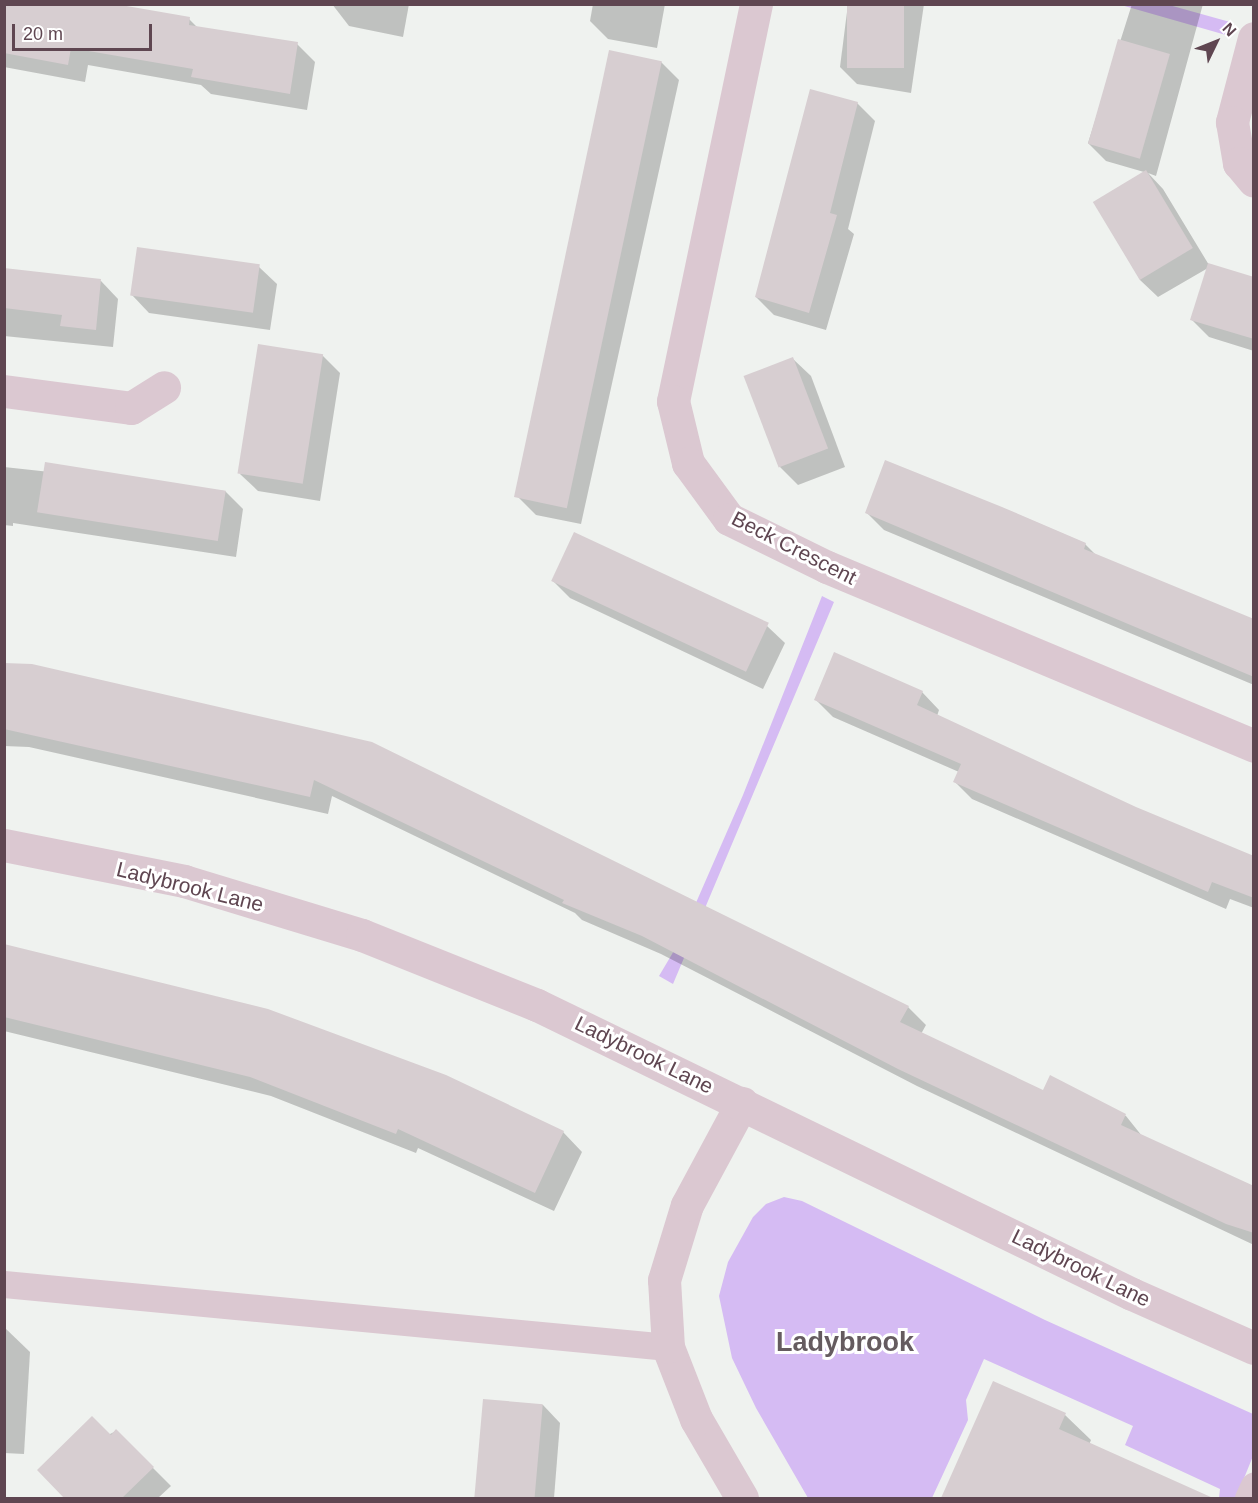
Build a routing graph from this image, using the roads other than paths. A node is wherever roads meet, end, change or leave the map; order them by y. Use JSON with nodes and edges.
{"nodes":[{"id":1,"x":756,"y":4,"type":"edge"},
{"id":2,"x":1254,"y":38,"type":"edge"},
{"id":3,"x":1254,"y":182,"type":"edge"},
{"id":4,"x":164,"y":387,"type":"dead end"},
{"id":5,"x":4,"y":391,"type":"edge"},
{"id":6,"x":1254,"y":746,"type":"edge"},
{"id":7,"x":4,"y":845,"type":"edge"},
{"id":8,"x":742,"y":1103,"type":"junction"},
{"id":9,"x":4,"y":1284,"type":"edge"},
{"id":10,"x":668,"y":1347,"type":"junction"},
{"id":11,"x":1254,"y":1348,"type":"edge"},
{"id":12,"x":1254,"y":1485,"type":"edge"},
{"id":13,"x":734,"y":1496,"type":"edge"},
{"id":14,"x":1248,"y":1498,"type":"edge"}],
"edges":[{"from":1,"to":6,"type":"street","name":"Beck Crescent"},
{"from":2,"to":3,"type":"street"},
{"from":4,"to":5,"type":"street"},
{"from":7,"to":8,"type":"street","name":"Ladybrook Lane"},
{"from":8,"to":10,"type":"street"},
{"from":8,"to":11,"type":"street","name":"Ladybrook Lane"},
{"from":9,"to":10,"type":"lane"},
{"from":10,"to":13,"type":"street"},
{"from":12,"to":14,"type":"lane"}]}
